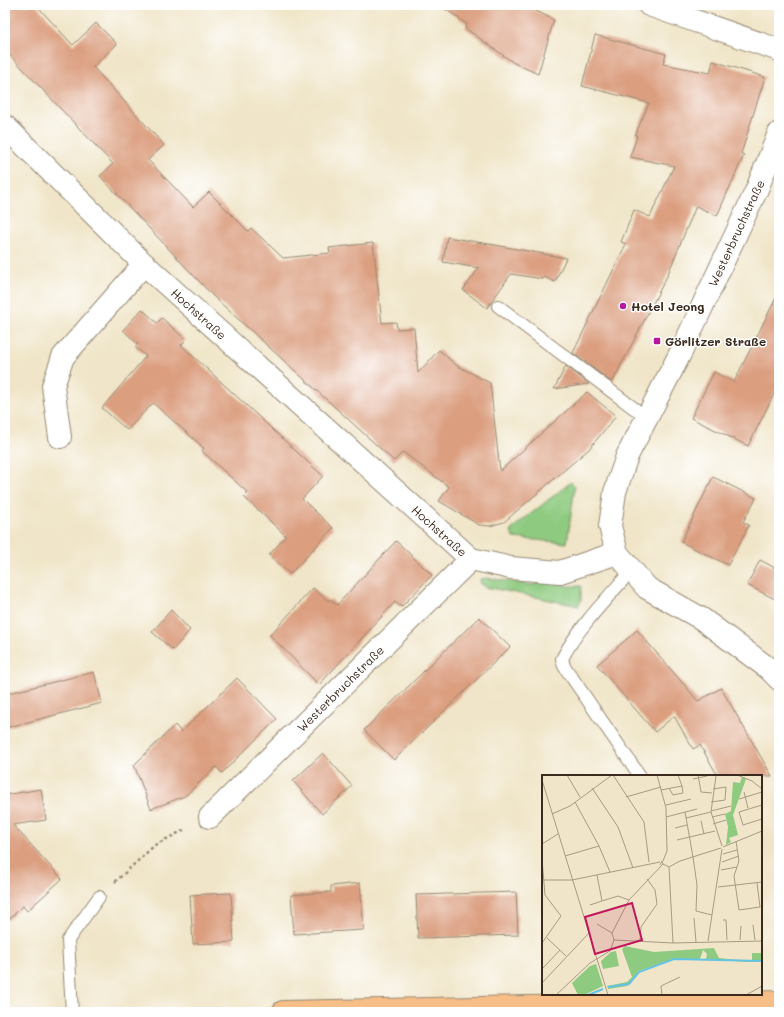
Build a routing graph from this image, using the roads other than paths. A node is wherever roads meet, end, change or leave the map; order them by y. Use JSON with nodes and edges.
{"nodes":[{"id":1,"x":649,"y":5,"type":"edge"},
{"id":2,"x":779,"y":50,"type":"edge"},
{"id":3,"x":5,"y":126,"type":"edge"},
{"id":4,"x":779,"y":133,"type":"edge"},
{"id":5,"x":144,"y":264,"type":"junction"},
{"id":6,"x":498,"y":306,"type":"dead end"},
{"id":7,"x":647,"y":418,"type":"junction"},
{"id":8,"x":60,"y":438,"type":"dead end"},
{"id":9,"x":617,"y":553,"type":"junction"},
{"id":10,"x":471,"y":559,"type":"junction"},
{"id":11,"x":632,"y":570,"type":"junction"},
{"id":12,"x":779,"y":679,"type":"edge"},
{"id":13,"x":639,"y":775,"type":"edge"},
{"id":14,"x":210,"y":817,"type":"road end"},
{"id":15,"x":99,"y":897,"type":"road end"},
{"id":16,"x":779,"y":1002,"type":"edge"},
{"id":17,"x":345,"y":1011,"type":"edge"},
{"id":18,"x":72,"y":1012,"type":"edge"},
{"id":19,"x":284,"y":1012,"type":"edge"}],
"edges":[{"from":1,"to":2,"type":"street"},
{"from":3,"to":5,"type":"street","name":"Hochstraße"},
{"from":4,"to":7,"type":"street","name":"Westerbruchstraße"},
{"from":5,"to":8,"type":"street"},
{"from":5,"to":10,"type":"street","name":"Hochstraße"},
{"from":6,"to":7,"type":"lane"},
{"from":7,"to":9,"type":"street","name":"Westerbruchstraße"},
{"from":9,"to":10,"type":"street","name":"Hochstraße"},
{"from":9,"to":11,"type":"street"},
{"from":10,"to":14,"type":"street","name":"Westerbruchstraße"},
{"from":11,"to":12,"type":"street"},
{"from":11,"to":13,"type":"lane"},
{"from":15,"to":18,"type":"lane"},
{"from":16,"to":17,"type":"main road"},
{"from":17,"to":19,"type":"main road"}]}
